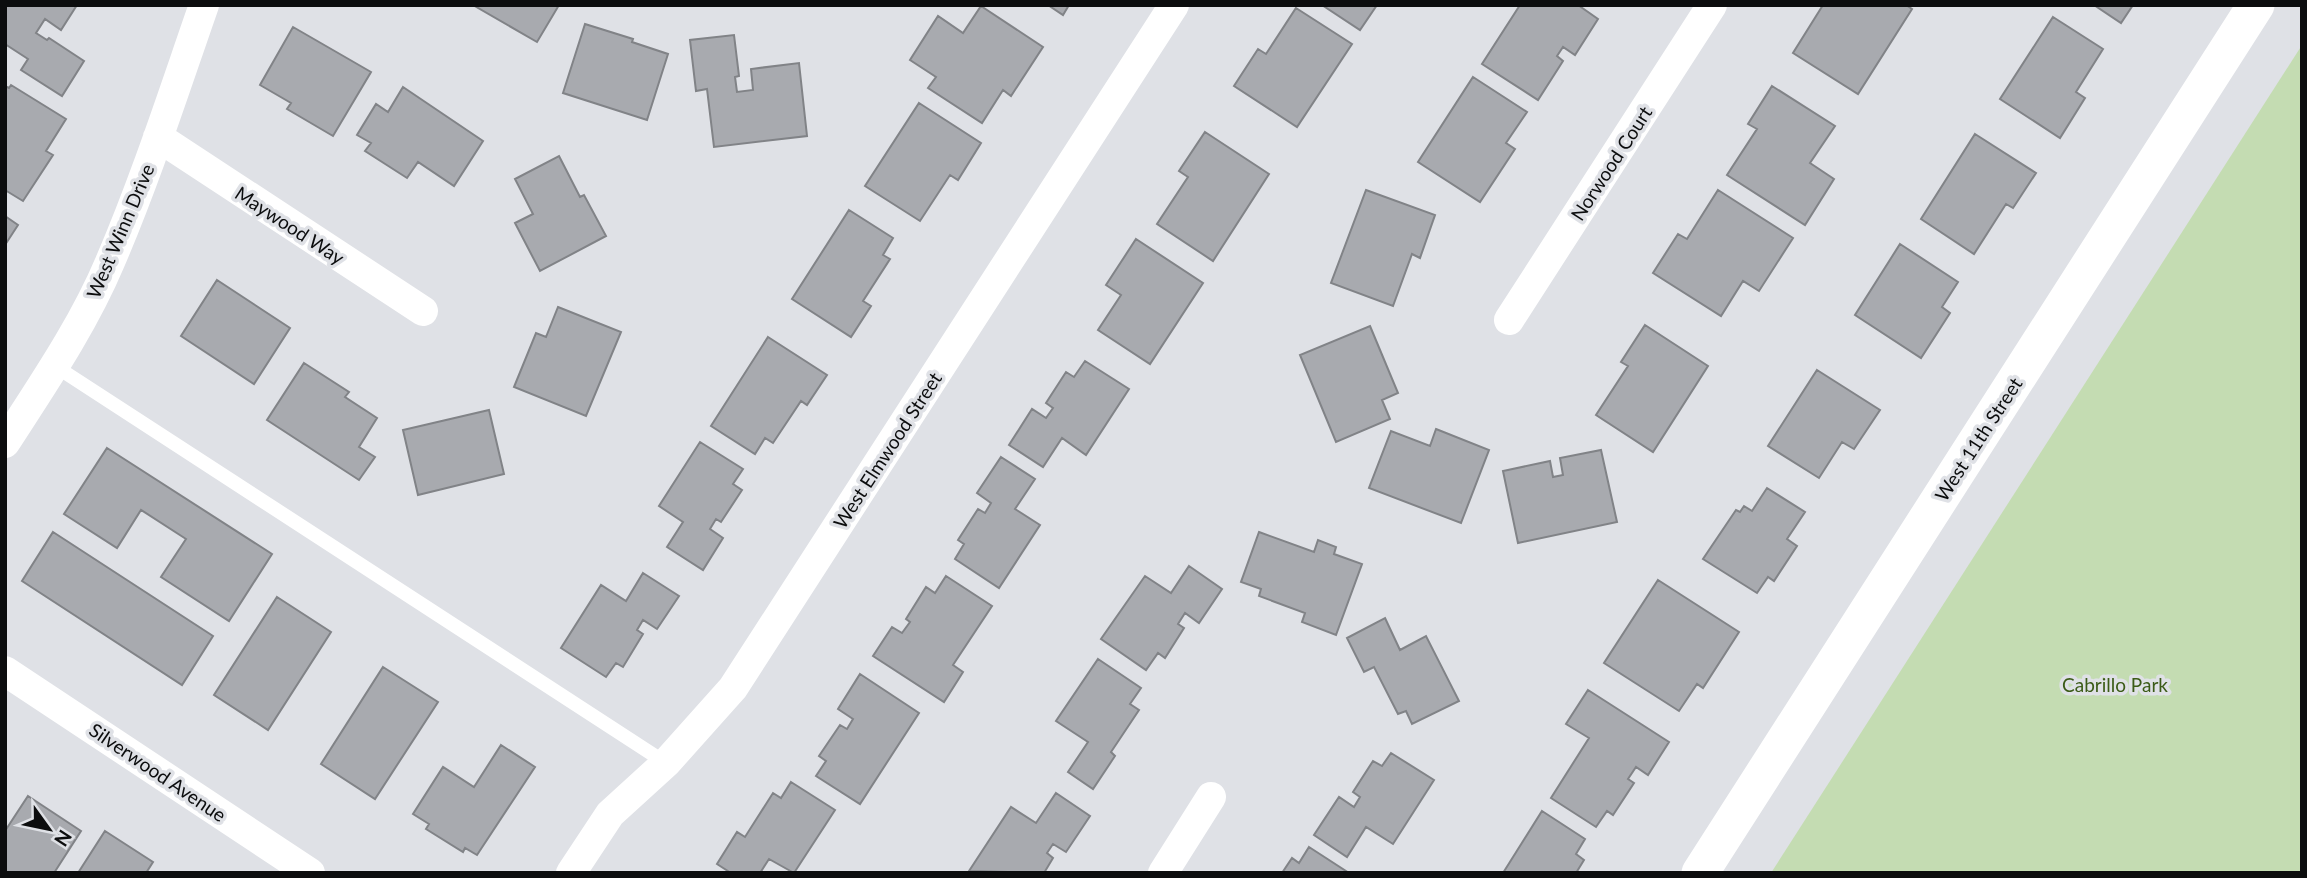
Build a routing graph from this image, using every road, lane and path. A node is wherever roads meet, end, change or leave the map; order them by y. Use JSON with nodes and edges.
{"nodes":[{"id":1,"x":204,"y":5,"type":"edge"},
{"id":2,"x":1174,"y":5,"type":"edge"},
{"id":3,"x":1712,"y":5,"type":"edge"},
{"id":4,"x":2256,"y":5,"type":"edge"},
{"id":5,"x":158,"y":137,"type":"junction"},
{"id":6,"x":423,"y":311,"type":"dead end"},
{"id":7,"x":1509,"y":320,"type":"dead end"},
{"id":8,"x":55,"y":366,"type":"junction"},
{"id":9,"x":5,"y":443,"type":"edge"},
{"id":10,"x":5,"y":671,"type":"edge"},
{"id":11,"x":666,"y":763,"type":"junction"},
{"id":12,"x":1211,"y":797,"type":"dead end"},
{"id":13,"x":310,"y":873,"type":"edge"},
{"id":14,"x":571,"y":873,"type":"edge"},
{"id":15,"x":1163,"y":873,"type":"edge"},
{"id":16,"x":1700,"y":873,"type":"edge"}],
"edges":[{"from":1,"to":5,"type":"street","name":"West Winn Drive"},
{"from":2,"to":11,"type":"street","name":"West Elmwood Street"},
{"from":3,"to":7,"type":"street","name":"Norwood Court"},
{"from":4,"to":16,"type":"street","name":"West 11th Street"},
{"from":5,"to":6,"type":"street","name":"Maywood Way"},
{"from":5,"to":8,"type":"street","name":"West Winn Drive"},
{"from":8,"to":9,"type":"street","name":"West Winn Drive"},
{"from":8,"to":11,"type":"lane"},
{"from":10,"to":13,"type":"street","name":"Silverwood Avenue"},
{"from":11,"to":14,"type":"street","name":"West Elmwood Street"},
{"from":12,"to":15,"type":"street"}]}
